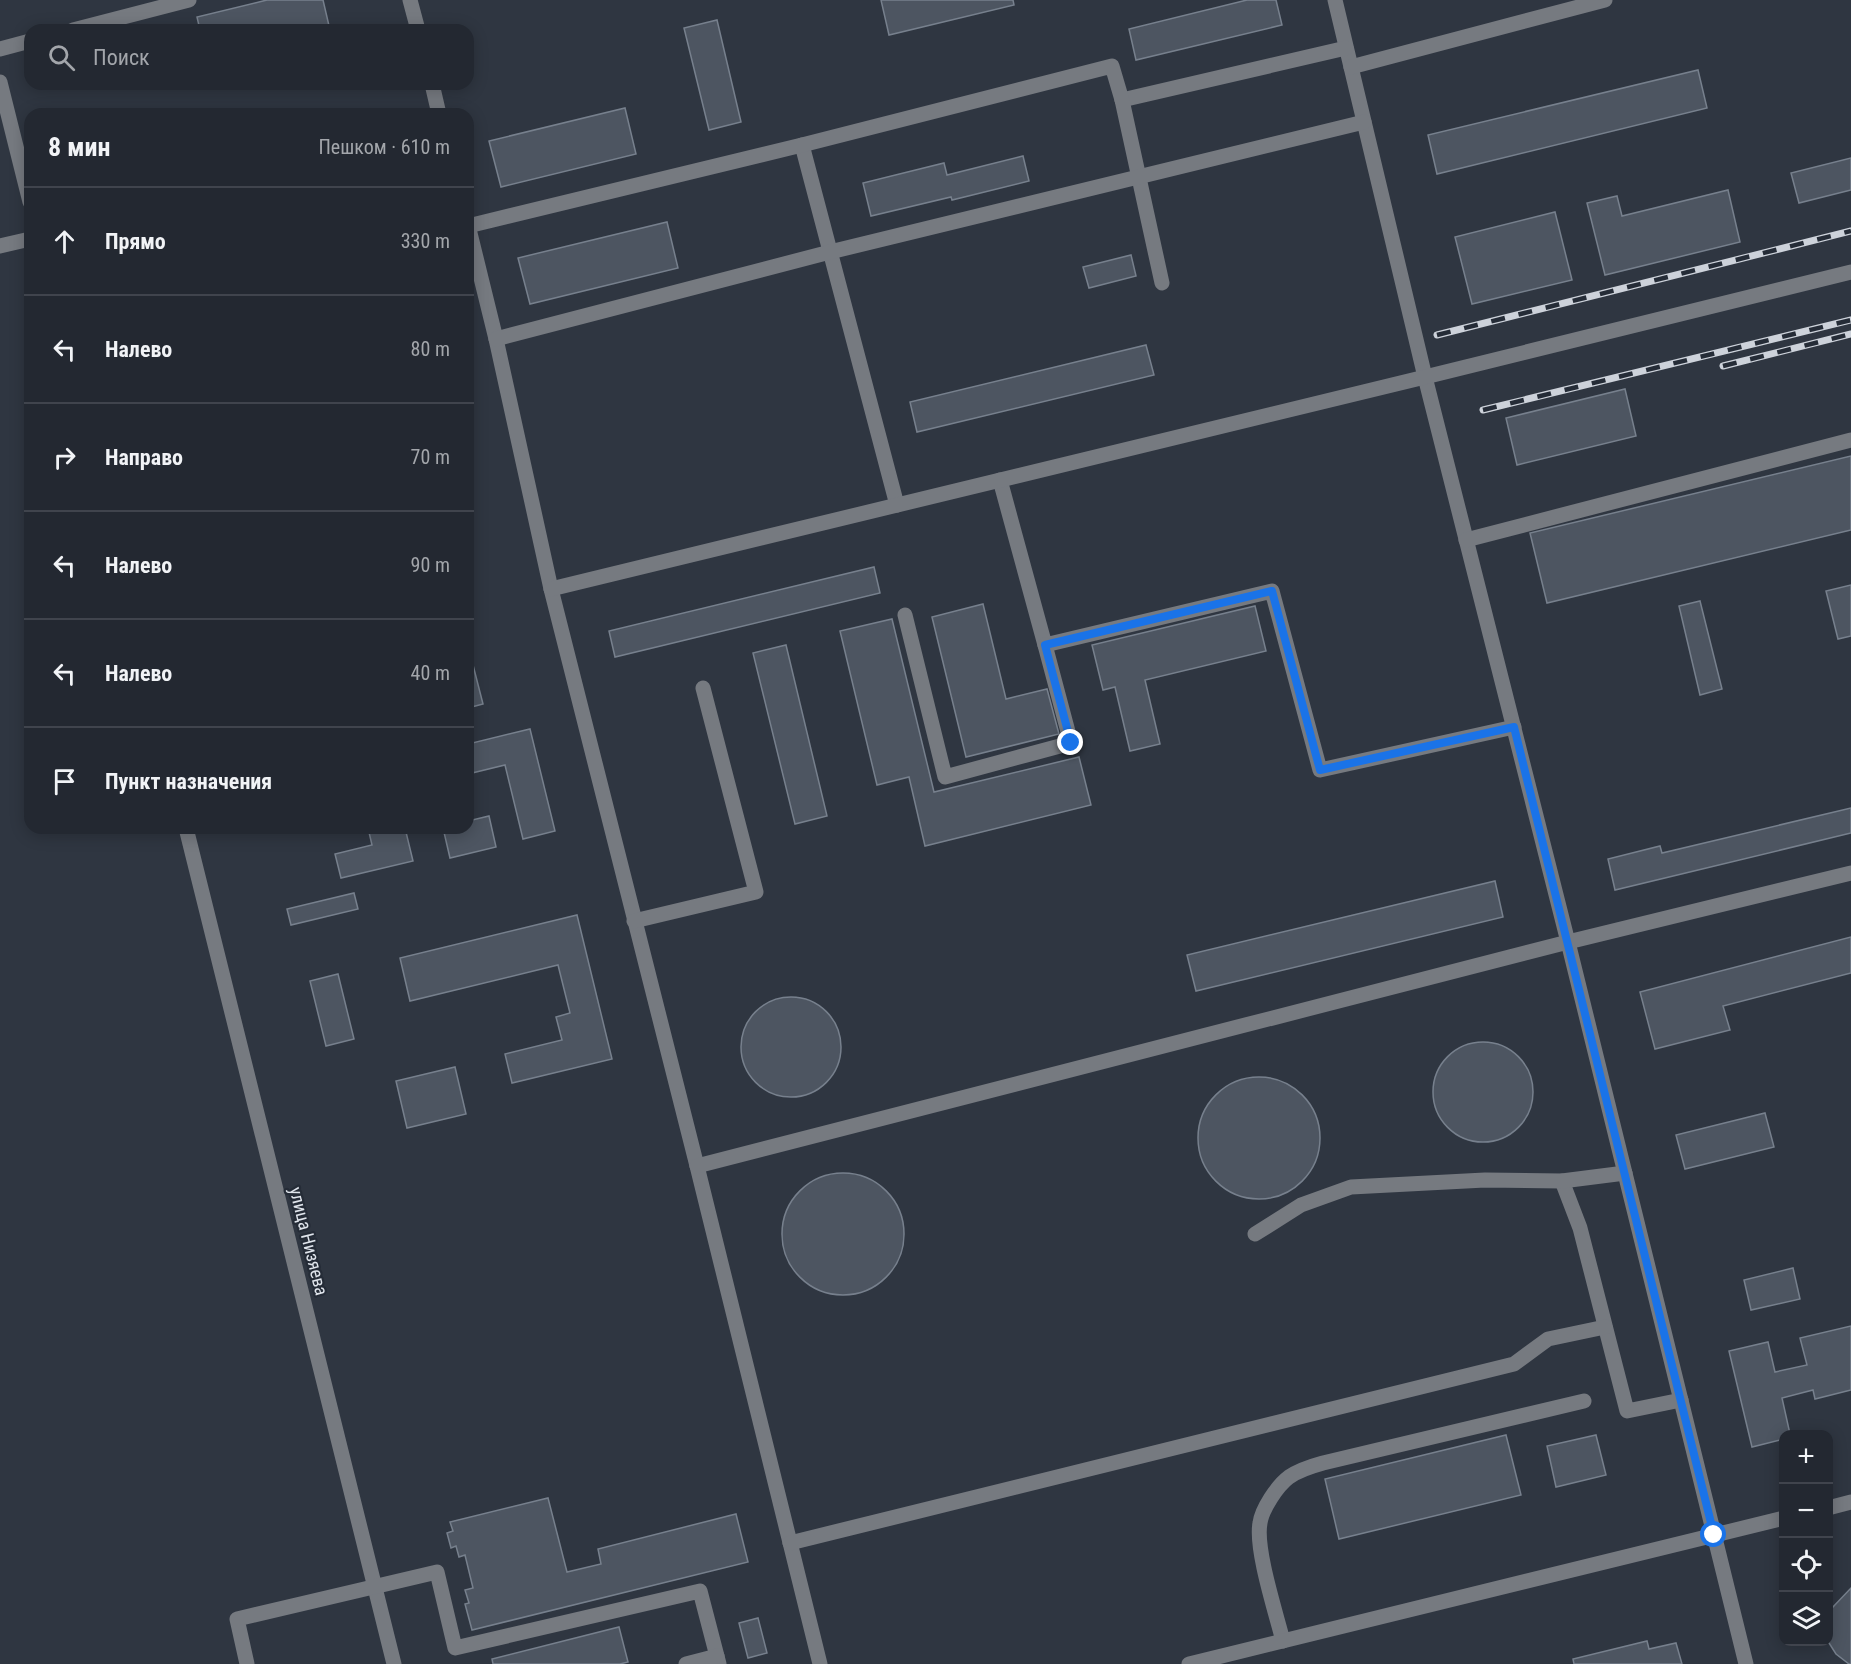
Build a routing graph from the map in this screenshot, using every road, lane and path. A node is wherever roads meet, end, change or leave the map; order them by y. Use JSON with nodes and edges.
{"nodes":[{"id":1,"x":189,"y":0,"type":"edge"},
{"id":2,"x":410,"y":0,"type":"edge"},
{"id":3,"x":1335,"y":0,"type":"edge"},
{"id":4,"x":1605,"y":0,"type":"edge"},
{"id":5,"x":96,"y":24,"type":"edge"},
{"id":6,"x":416,"y":24,"type":"edge"},
{"id":7,"x":24,"y":43,"type":"edge"},
{"id":8,"x":1346,"y":48,"type":"junction"},
{"id":9,"x":0,"y":49,"type":"edge"},
{"id":10,"x":1351,"y":67,"type":"junction"},
{"id":11,"x":0,"y":82,"type":"edge"},
{"id":12,"x":433,"y":90,"type":"edge"},
{"id":13,"x":1122,"y":100,"type":"junction"},
{"id":14,"x":438,"y":108,"type":"edge"},
{"id":15,"x":1364,"y":122,"type":"junction"},
{"id":16,"x":802,"y":145,"type":"junction"},
{"id":17,"x":1138,"y":177,"type":"junction"},
{"id":18,"x":24,"y":178,"type":"edge"},
{"id":19,"x":474,"y":224,"type":"edge"},
{"id":20,"x":24,"y":240,"type":"edge"},
{"id":21,"x":0,"y":246,"type":"edge"},
{"id":22,"x":474,"y":249,"type":"edge"},
{"id":23,"x":830,"y":252,"type":"junction"},
{"id":24,"x":1851,"y":272,"type":"edge"},
{"id":25,"x":1162,"y":283,"type":"dead end"},
{"id":26,"x":496,"y":339,"type":"junction"},
{"id":27,"x":1425,"y":377,"type":"junction"},
{"id":28,"x":1851,"y":440,"type":"edge"},
{"id":29,"x":1000,"y":480,"type":"junction"},
{"id":30,"x":897,"y":505,"type":"junction"},
{"id":31,"x":1466,"y":540,"type":"junction"},
{"id":32,"x":551,"y":589,"type":"junction"},
{"id":33,"x":905,"y":615,"type":"dead end"},
{"id":34,"x":1045,"y":645,"type":"junction"},
{"id":35,"x":703,"y":688,"type":"dead end"},
{"id":36,"x":1514,"y":727,"type":"junction"},
{"id":37,"x":187,"y":834,"type":"edge"},
{"id":38,"x":1851,"y":873,"type":"edge"},
{"id":39,"x":634,"y":921,"type":"junction"},
{"id":40,"x":1568,"y":942,"type":"junction"},
{"id":41,"x":697,"y":1166,"type":"junction"},
{"id":42,"x":1625,"y":1173,"type":"junction"},
{"id":43,"x":1562,"y":1181,"type":"junction"},
{"id":44,"x":1255,"y":1234,"type":"dead end"},
{"id":45,"x":1605,"y":1327,"type":"junction"},
{"id":46,"x":1681,"y":1400,"type":"junction"},
{"id":47,"x":1584,"y":1401,"type":"dead end"},
{"id":48,"x":1851,"y":1502,"type":"edge"},
{"id":49,"x":1833,"y":1507,"type":"edge"},
{"id":50,"x":1779,"y":1519,"type":"edge"},
{"id":51,"x":1714,"y":1535,"type":"junction"},
{"id":52,"x":790,"y":1543,"type":"junction"},
{"id":53,"x":375,"y":1586,"type":"junction"},
{"id":54,"x":1283,"y":1641,"type":"junction"},
{"id":55,"x":718,"y":1660,"type":"edge"},
{"id":56,"x":247,"y":1664,"type":"edge"},
{"id":57,"x":394,"y":1664,"type":"edge"},
{"id":58,"x":686,"y":1664,"type":"edge"},
{"id":59,"x":820,"y":1664,"type":"edge"},
{"id":60,"x":1189,"y":1664,"type":"edge"},
{"id":61,"x":1746,"y":1664,"type":"edge"}],
"edges":[{"from":1,"to":5,"type":"street"},
{"from":2,"to":6,"type":"street"},
{"from":3,"to":8,"type":"street"},
{"from":4,"to":10,"type":"street"},
{"from":7,"to":9,"type":"street"},
{"from":8,"to":10,"type":"street"},
{"from":8,"to":13,"type":"street"},
{"from":10,"to":15,"type":"street"},
{"from":11,"to":18,"type":"street"},
{"from":12,"to":14,"type":"street"},
{"from":13,"to":16,"type":"street"},
{"from":13,"to":17,"type":"street"},
{"from":15,"to":17,"type":"street"},
{"from":15,"to":27,"type":"street"},
{"from":16,"to":19,"type":"street"},
{"from":16,"to":23,"type":"street"},
{"from":17,"to":23,"type":"street"},
{"from":17,"to":25,"type":"street"},
{"from":20,"to":21,"type":"street"},
{"from":22,"to":26,"type":"street"},
{"from":23,"to":26,"type":"street"},
{"from":23,"to":30,"type":"street"},
{"from":24,"to":27,"type":"street"},
{"from":26,"to":32,"type":"street"},
{"from":27,"to":29,"type":"street"},
{"from":27,"to":31,"type":"street"},
{"from":28,"to":31,"type":"street"},
{"from":29,"to":30,"type":"street"},
{"from":29,"to":34,"type":"street"},
{"from":30,"to":32,"type":"street"},
{"from":31,"to":36,"type":"street"},
{"from":32,"to":39,"type":"street"},
{"from":33,"to":34,"type":"street"},
{"from":34,"to":36,"type":"street"},
{"from":35,"to":39,"type":"street"},
{"from":36,"to":40,"type":"street"},
{"from":37,"to":53,"type":"street","name":"улица Низяева"},
{"from":38,"to":40,"type":"street"},
{"from":39,"to":41,"type":"street"},
{"from":40,"to":41,"type":"street"},
{"from":40,"to":42,"type":"street"},
{"from":41,"to":52,"type":"street"},
{"from":42,"to":43,"type":"street"},
{"from":42,"to":46,"type":"street"},
{"from":43,"to":44,"type":"street"},
{"from":43,"to":45,"type":"street"},
{"from":45,"to":46,"type":"street"},
{"from":45,"to":52,"type":"street"},
{"from":46,"to":51,"type":"street"},
{"from":47,"to":54,"type":"street"},
{"from":48,"to":49,"type":"street"},
{"from":50,"to":51,"type":"street"},
{"from":51,"to":54,"type":"street"},
{"from":51,"to":61,"type":"street"},
{"from":52,"to":59,"type":"street"},
{"from":53,"to":55,"type":"street"},
{"from":53,"to":56,"type":"street"},
{"from":53,"to":57,"type":"street","name":"улица Низяева"},
{"from":54,"to":60,"type":"street"},
{"from":55,"to":58,"type":"street"}]}
